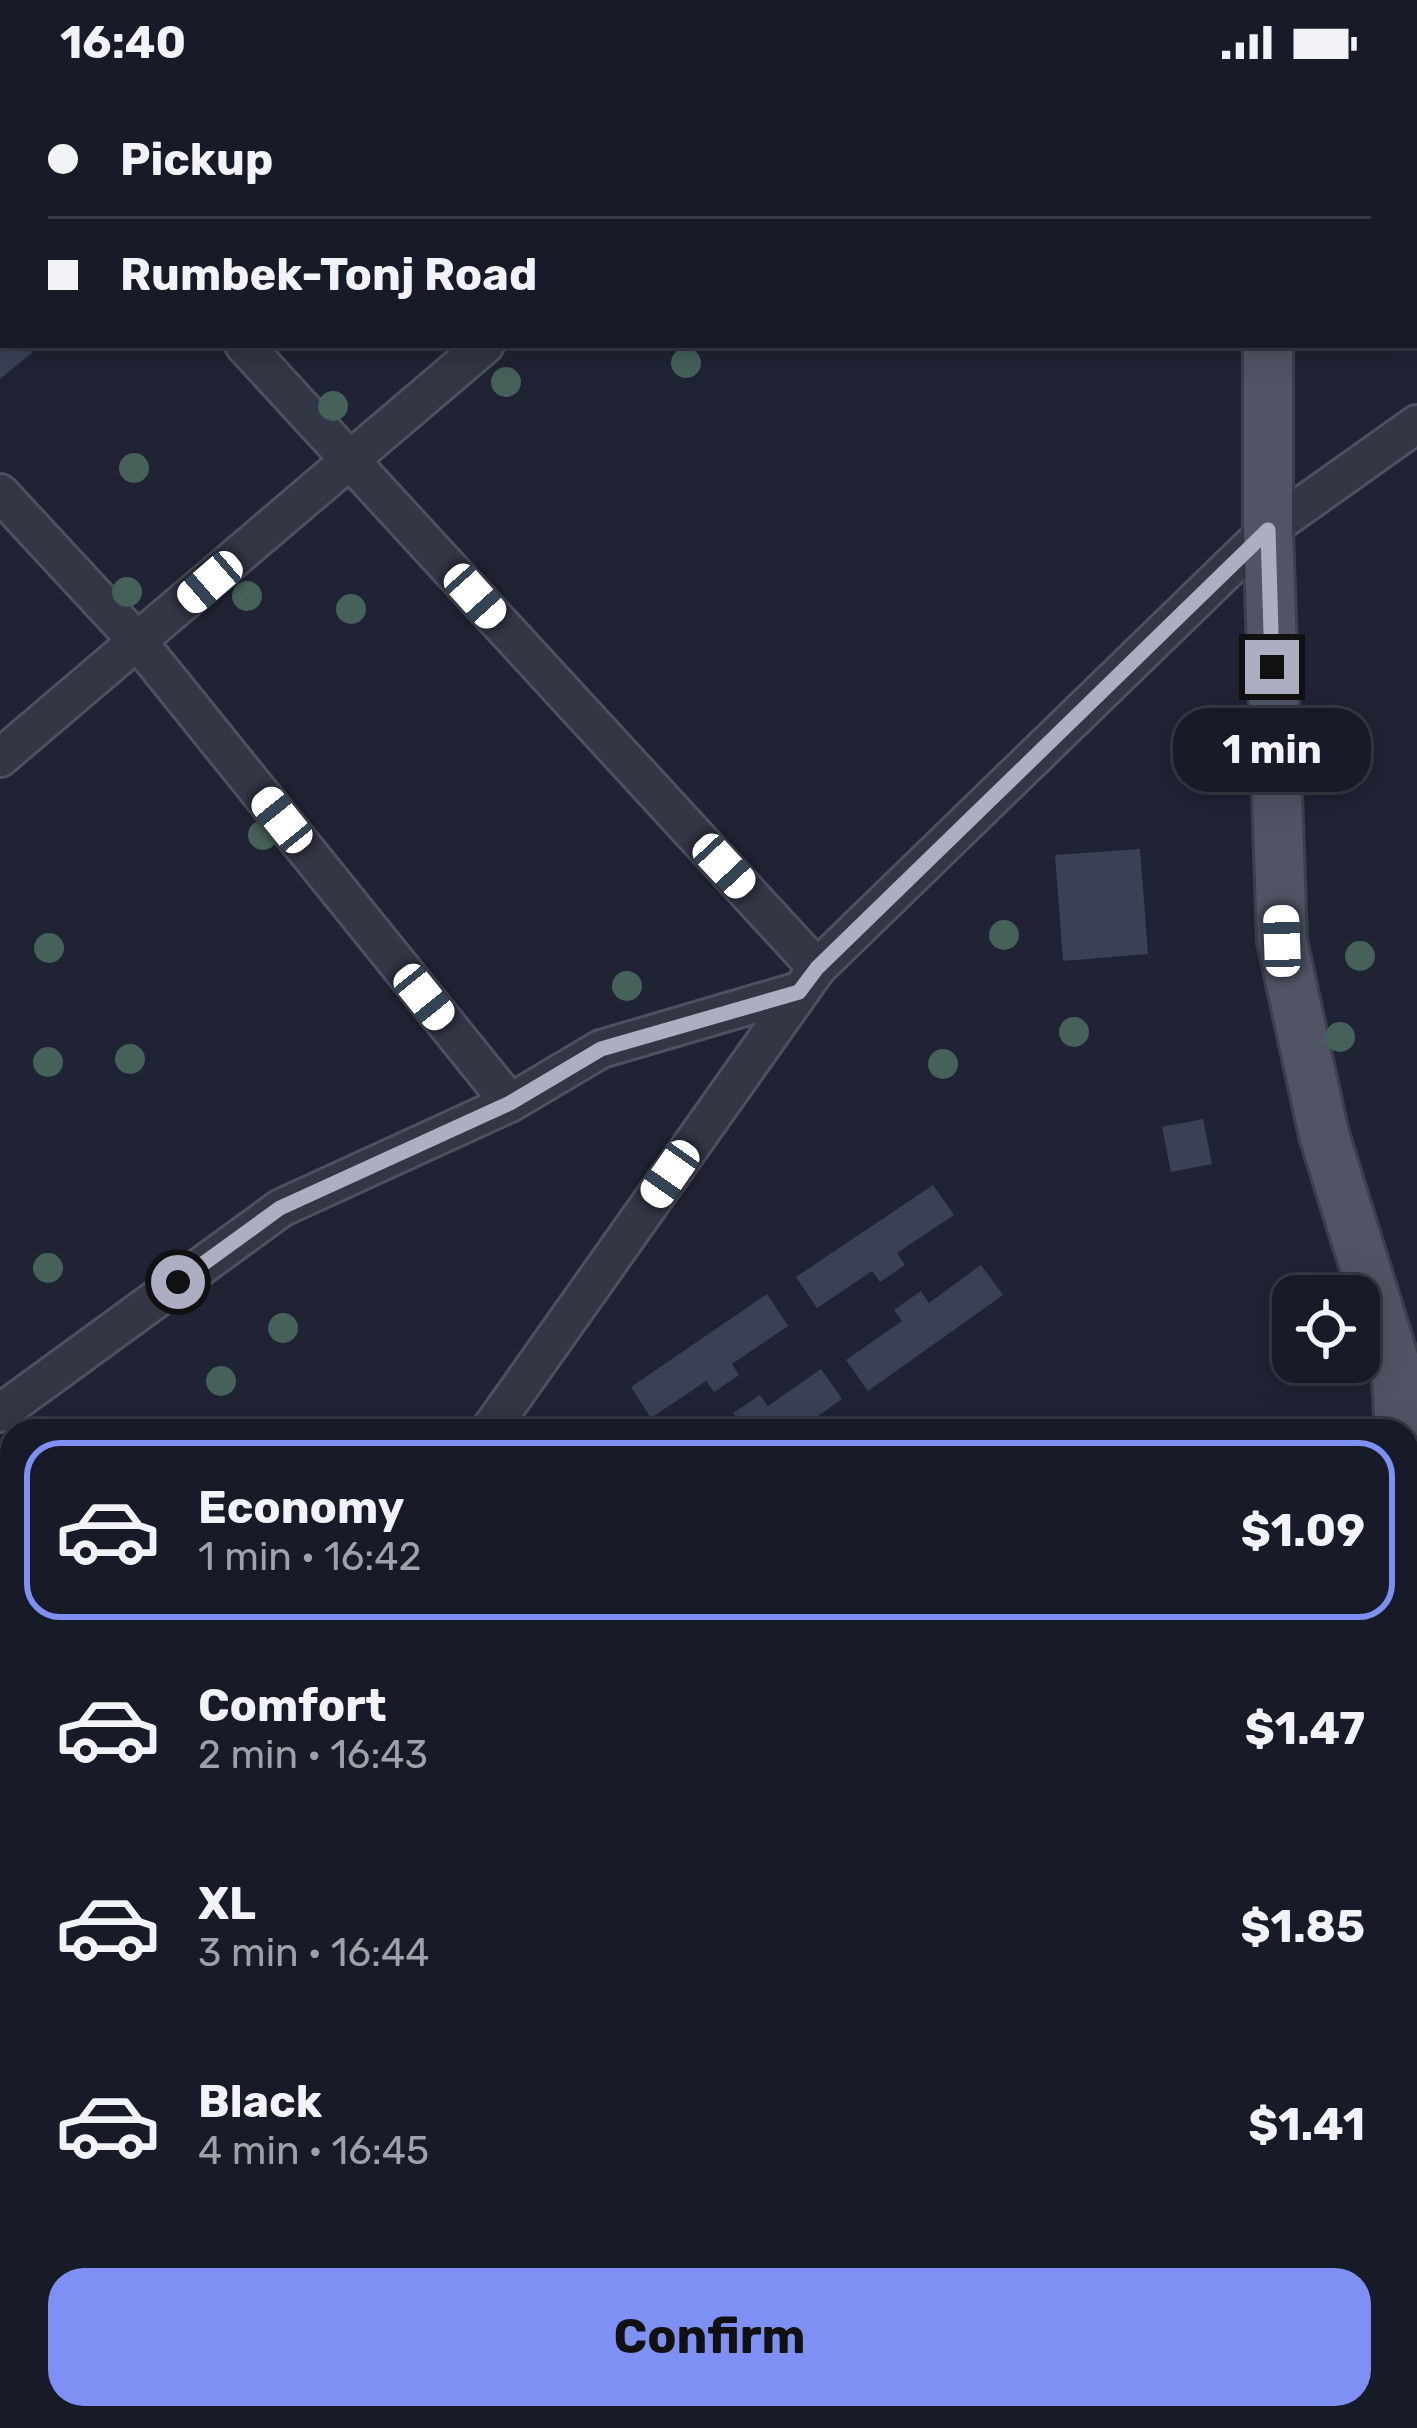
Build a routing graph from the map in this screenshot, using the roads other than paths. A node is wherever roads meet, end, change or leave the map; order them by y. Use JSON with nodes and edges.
{"nodes":[{"id":1,"x":247,"y":348,"type":"edge"},
{"id":2,"x":482,"y":348,"type":"edge"},
{"id":3,"x":1268,"y":348,"type":"edge"},
{"id":4,"x":1417,"y":424,"type":"edge"},
{"id":5,"x":351,"y":460,"type":"junction"},
{"id":6,"x":0,"y":493,"type":"edge"},
{"id":7,"x":1268,"y":530,"type":"junction"},
{"id":8,"x":139,"y":643,"type":"junction"},
{"id":9,"x":0,"y":758,"type":"edge"},
{"id":10,"x":808,"y":980,"type":"junction"},
{"id":11,"x":510,"y":1103,"type":"junction"},
{"id":12,"x":1407,"y":1381,"type":"edge"},
{"id":13,"x":10,"y":1412,"type":"edge"},
{"id":14,"x":497,"y":1419,"type":"edge"},
{"id":15,"x":1402,"y":1419,"type":"edge"}],
"edges":[{"from":1,"to":5,"type":"street"},
{"from":2,"to":5,"type":"street"},
{"from":3,"to":7,"type":"main road"},
{"from":4,"to":7,"type":"street"},
{"from":5,"to":8,"type":"street"},
{"from":5,"to":10,"type":"street"},
{"from":6,"to":8,"type":"street"},
{"from":7,"to":10,"type":"street"},
{"from":7,"to":12,"type":"main road"},
{"from":8,"to":9,"type":"street"},
{"from":8,"to":11,"type":"street"},
{"from":10,"to":11,"type":"street"},
{"from":10,"to":14,"type":"street"},
{"from":11,"to":13,"type":"street"},
{"from":12,"to":15,"type":"main road"}]}
